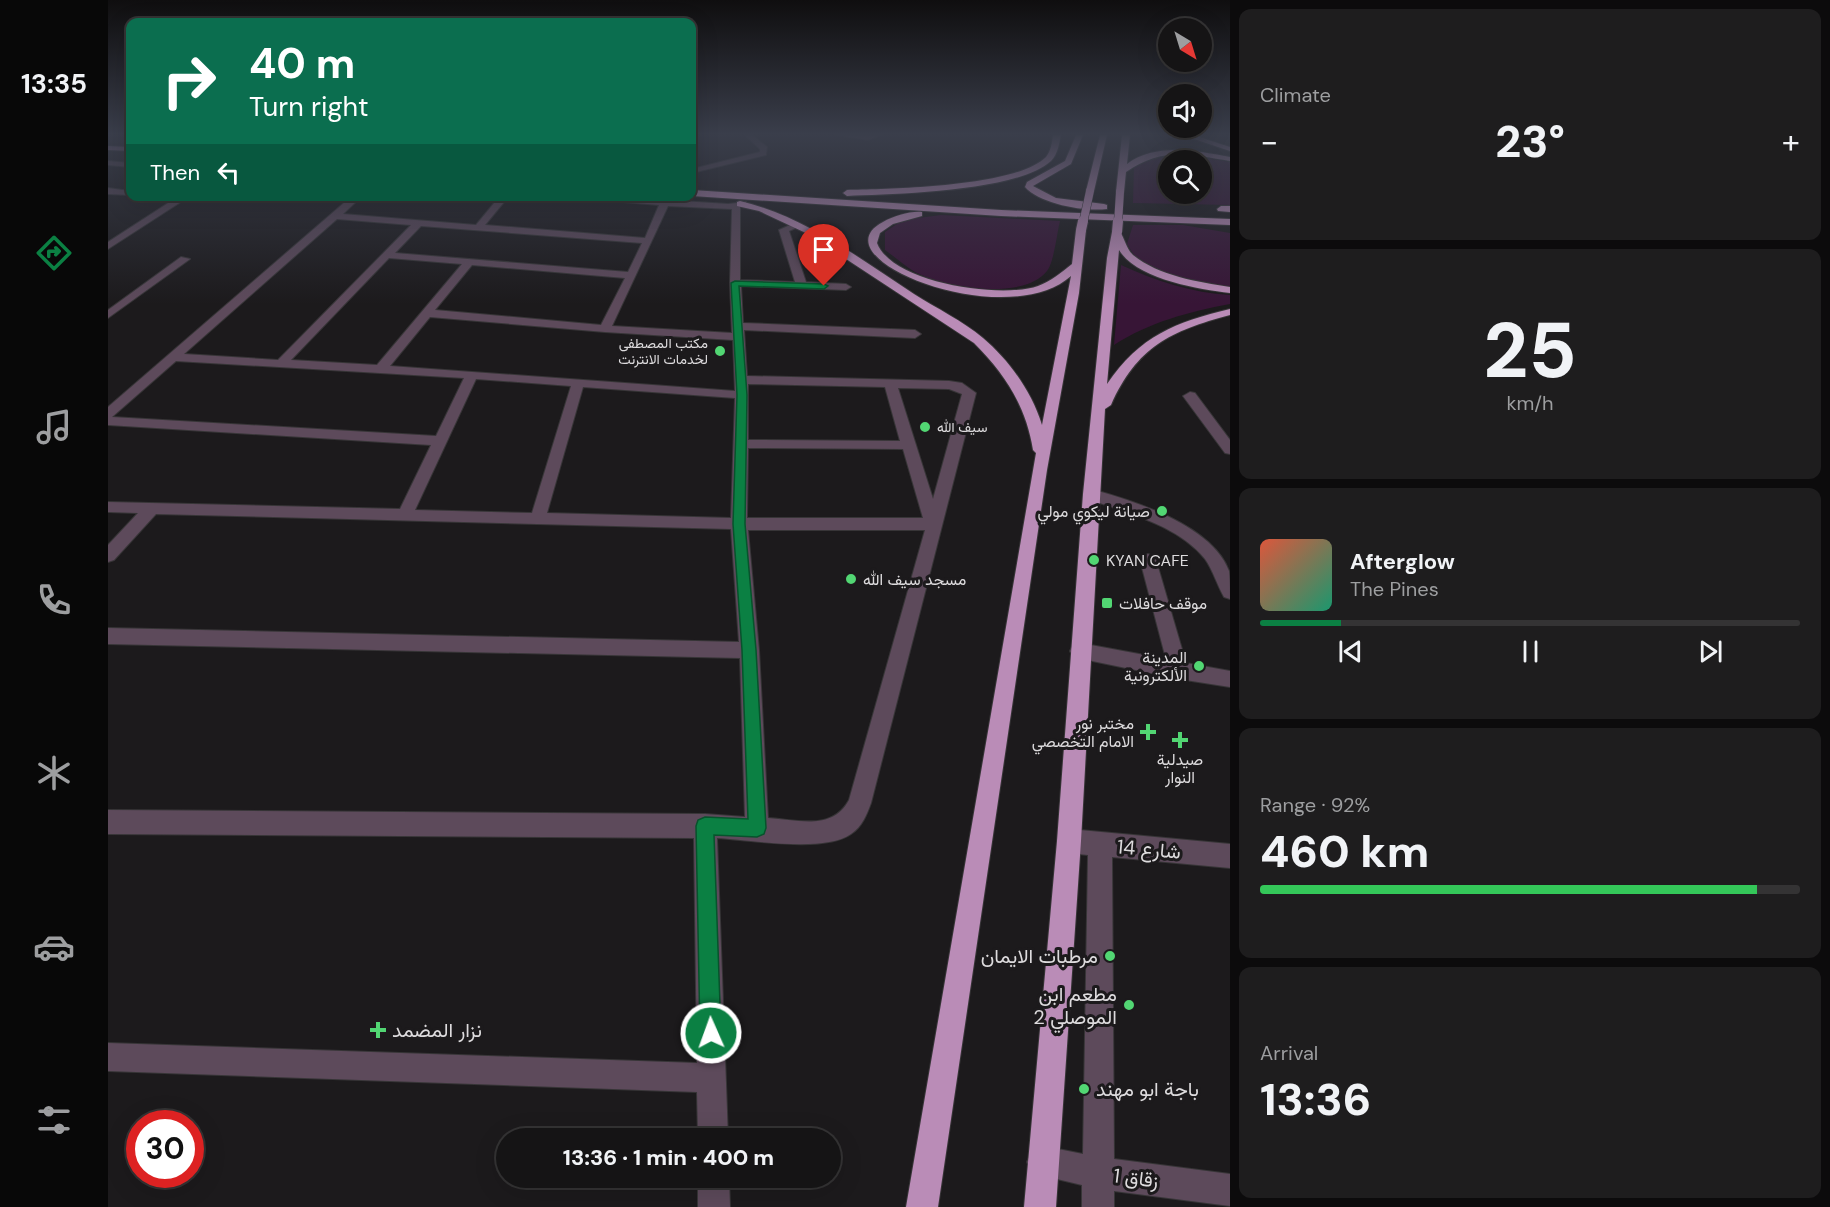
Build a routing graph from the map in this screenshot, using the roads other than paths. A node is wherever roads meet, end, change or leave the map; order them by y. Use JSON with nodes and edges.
{"nodes":[{"id":1,"x":786,"y":191,"type":"edge"},
{"id":2,"x":856,"y":191,"type":"edge"},
{"id":3,"x":1033,"y":191,"type":"edge"},
{"id":4,"x":1090,"y":191,"type":"edge"},
{"id":5,"x":1120,"y":191,"type":"edge"},
{"id":6,"x":110,"y":192,"type":"edge"},
{"id":7,"x":126,"y":193,"type":"edge"},
{"id":8,"x":811,"y":193,"type":"junction"},
{"id":9,"x":696,"y":194,"type":"edge"},
{"id":10,"x":696,"y":195,"type":"edge"},
{"id":11,"x":179,"y":201,"type":"edge"},
{"id":12,"x":352,"y":201,"type":"edge"},
{"id":13,"x":501,"y":201,"type":"edge"},
{"id":14,"x":624,"y":201,"type":"edge"},
{"id":15,"x":664,"y":204,"type":"junction"},
{"id":16,"x":740,"y":206,"type":"junction"},
{"id":17,"x":1112,"y":208,"type":"junction"},
{"id":18,"x":1134,"y":208,"type":"dead end"},
{"id":19,"x":1210,"y":209,"type":"dead end"},
{"id":20,"x":1227,"y":209,"type":"edge"},
{"id":21,"x":1001,"y":213,"type":"junction"},
{"id":22,"x":335,"y":216,"type":"junction"},
{"id":23,"x":1166,"y":220,"type":"junction"},
{"id":24,"x":419,"y":222,"type":"junction"},
{"id":25,"x":1230,"y":222,"type":"edge"},
{"id":26,"x":797,"y":225,"type":"junction"},
{"id":27,"x":479,"y":227,"type":"junction"},
{"id":28,"x":1230,"y":227,"type":"edge"},
{"id":29,"x":1117,"y":234,"type":"junction"},
{"id":30,"x":648,"y":241,"type":"junction"},
{"id":31,"x":108,"y":246,"type":"edge"},
{"id":32,"x":387,"y":255,"type":"junction"},
{"id":33,"x":185,"y":259,"type":"dead end"},
{"id":34,"x":469,"y":262,"type":"junction"},
{"id":35,"x":1077,"y":265,"type":"junction"},
{"id":36,"x":632,"y":275,"type":"junction"},
{"id":37,"x":735,"y":283,"type":"junction"},
{"id":38,"x":802,"y":285,"type":"junction"},
{"id":39,"x":846,"y":287,"type":"dead end"},
{"id":40,"x":1230,"y":290,"type":"edge"},
{"id":41,"x":1230,"y":312,"type":"edge"},
{"id":42,"x":426,"y":313,"type":"junction"},
{"id":43,"x":108,"y":315,"type":"edge"},
{"id":44,"x":605,"y":329,"type":"junction"},
{"id":45,"x":739,"y":332,"type":"junction"},
{"id":46,"x":915,"y":333,"type":"dead end"},
{"id":47,"x":176,"y":357,"type":"junction"},
{"id":48,"x":282,"y":363,"type":"junction"},
{"id":49,"x":381,"y":369,"type":"junction"},
{"id":50,"x":472,"y":375,"type":"junction"},
{"id":51,"x":578,"y":383,"type":"junction"},
{"id":52,"x":890,"y":384,"type":"junction"},
{"id":53,"x":742,"y":387,"type":"junction"},
{"id":54,"x":1190,"y":396,"type":"dead end"},
{"id":55,"x":108,"y":414,"type":"edge"},
{"id":56,"x":108,"y":421,"type":"edge"},
{"id":57,"x":1099,"y":424,"type":"junction"},
{"id":58,"x":440,"y":441,"type":"junction"},
{"id":59,"x":741,"y":444,"type":"junction"},
{"id":60,"x":909,"y":446,"type":"junction"},
{"id":61,"x":1230,"y":450,"type":"edge"},
{"id":62,"x":1040,"y":470,"type":"junction"},
{"id":63,"x":1091,"y":494,"type":"junction"},
{"id":64,"x":108,"y":507,"type":"edge"},
{"id":65,"x":152,"y":508,"type":"junction"},
{"id":66,"x":405,"y":515,"type":"junction"},
{"id":67,"x":538,"y":518,"type":"junction"},
{"id":68,"x":739,"y":524,"type":"junction"},
{"id":69,"x":933,"y":524,"type":"junction"},
{"id":70,"x":108,"y":556,"type":"edge"},
{"id":71,"x":1148,"y":560,"type":"dead end"},
{"id":72,"x":1230,"y":592,"type":"edge"},
{"id":73,"x":108,"y":636,"type":"edge"},
{"id":74,"x":749,"y":650,"type":"junction"},
{"id":75,"x":1080,"y":651,"type":"junction"},
{"id":76,"x":1179,"y":671,"type":"junction"},
{"id":77,"x":1230,"y":680,"type":"edge"},
{"id":78,"x":108,"y":822,"type":"edge"},
{"id":79,"x":705,"y":826,"type":"junction"},
{"id":80,"x":757,"y":828,"type":"junction"},
{"id":81,"x":1069,"y":841,"type":"junction"},
{"id":82,"x":1100,"y":844,"type":"junction"},
{"id":83,"x":1230,"y":856,"type":"edge"},
{"id":84,"x":108,"y":1057,"type":"edge"},
{"id":85,"x":712,"y":1078,"type":"junction"},
{"id":86,"x":713,"y":1128,"type":"edge"},
{"id":87,"x":1044,"y":1162,"type":"junction"},
{"id":88,"x":1099,"y":1173,"type":"junction"},
{"id":89,"x":714,"y":1188,"type":"edge"},
{"id":90,"x":1230,"y":1190,"type":"edge"},
{"id":91,"x":922,"y":1205,"type":"edge"},
{"id":92,"x":714,"y":1207,"type":"edge"},
{"id":93,"x":1040,"y":1207,"type":"edge"},
{"id":94,"x":1098,"y":1207,"type":"edge"}],
"edges":[{"from":1,"to":8,"type":"highway"},
{"from":2,"to":8,"type":"highway"},
{"from":3,"to":17,"type":"highway"},
{"from":4,"to":35,"type":"highway","bridge":true},
{"from":5,"to":29,"type":"highway","bridge":true},
{"from":6,"to":7,"type":"street"},
{"from":8,"to":17,"type":"highway"},
{"from":9,"to":21,"type":"highway"},
{"from":10,"to":16,"type":"highway"},
{"from":11,"to":31,"type":"street"},
{"from":12,"to":22,"type":"street"},
{"from":13,"to":27,"type":"street"},
{"from":14,"to":15,"type":"street"},
{"from":15,"to":16,"type":"street"},
{"from":15,"to":30,"type":"street"},
{"from":16,"to":26,"type":"highway"},
{"from":16,"to":37,"type":"street"},
{"from":17,"to":18,"type":"highway"},
{"from":19,"to":20,"type":"highway"},
{"from":21,"to":23,"type":"highway"},
{"from":21,"to":35,"type":"highway"},
{"from":22,"to":24,"type":"street"},
{"from":22,"to":47,"type":"street"},
{"from":23,"to":25,"type":"highway"},
{"from":23,"to":28,"type":"highway"},
{"from":24,"to":27,"type":"street"},
{"from":24,"to":32,"type":"street"},
{"from":26,"to":38,"type":"street"},
{"from":26,"to":62,"type":"highway"},
{"from":27,"to":30,"type":"street"},
{"from":29,"to":40,"type":"highway"},
{"from":29,"to":57,"type":"highway"},
{"from":30,"to":36,"type":"street"},
{"from":32,"to":34,"type":"street"},
{"from":32,"to":48,"type":"street"},
{"from":33,"to":43,"type":"street"},
{"from":34,"to":36,"type":"street"},
{"from":34,"to":42,"type":"street"},
{"from":35,"to":62,"type":"highway"},
{"from":36,"to":44,"type":"street"},
{"from":37,"to":38,"type":"street"},
{"from":37,"to":45,"type":"street"},
{"from":38,"to":39,"type":"street"},
{"from":41,"to":57,"type":"highway"},
{"from":42,"to":44,"type":"street"},
{"from":42,"to":49,"type":"street"},
{"from":44,"to":45,"type":"street"},
{"from":45,"to":46,"type":"street"},
{"from":45,"to":53,"type":"street"},
{"from":47,"to":48,"type":"street"},
{"from":47,"to":55,"type":"street"},
{"from":48,"to":49,"type":"street"},
{"from":49,"to":50,"type":"street"},
{"from":50,"to":51,"type":"street"},
{"from":50,"to":58,"type":"street"},
{"from":51,"to":53,"type":"street"},
{"from":51,"to":67,"type":"street"},
{"from":52,"to":53,"type":"street"},
{"from":52,"to":60,"type":"street"},
{"from":52,"to":69,"type":"street"},
{"from":53,"to":59,"type":"street"},
{"from":54,"to":61,"type":"street"},
{"from":56,"to":58,"type":"street"},
{"from":57,"to":63,"type":"highway"},
{"from":58,"to":66,"type":"street"},
{"from":59,"to":60,"type":"street"},
{"from":59,"to":68,"type":"street"},
{"from":60,"to":69,"type":"street"},
{"from":62,"to":91,"type":"highway"},
{"from":63,"to":72,"type":"street"},
{"from":63,"to":75,"type":"highway"},
{"from":64,"to":65,"type":"street"},
{"from":65,"to":66,"type":"street"},
{"from":65,"to":70,"type":"street"},
{"from":66,"to":67,"type":"street"},
{"from":67,"to":68,"type":"street"},
{"from":68,"to":69,"type":"street"},
{"from":68,"to":74,"type":"street"},
{"from":69,"to":80,"type":"street"},
{"from":71,"to":76,"type":"street"},
{"from":73,"to":74,"type":"street"},
{"from":74,"to":80,"type":"street"},
{"from":75,"to":76,"type":"street"},
{"from":75,"to":81,"type":"highway"},
{"from":76,"to":77,"type":"street"},
{"from":78,"to":79,"type":"street"},
{"from":79,"to":80,"type":"street"},
{"from":79,"to":85,"type":"street"},
{"from":81,"to":82,"type":"street","name":"شارع 14"},
{"from":81,"to":87,"type":"highway"},
{"from":82,"to":83,"type":"street","name":"شارع 14"},
{"from":82,"to":88,"type":"street"},
{"from":84,"to":85,"type":"street"},
{"from":85,"to":86,"type":"street"},
{"from":87,"to":88,"type":"street","name":"زقاق 1"},
{"from":87,"to":93,"type":"highway"},
{"from":88,"to":90,"type":"street","name":"زقاق 1"},
{"from":88,"to":94,"type":"street"},
{"from":89,"to":92,"type":"street"}]}
